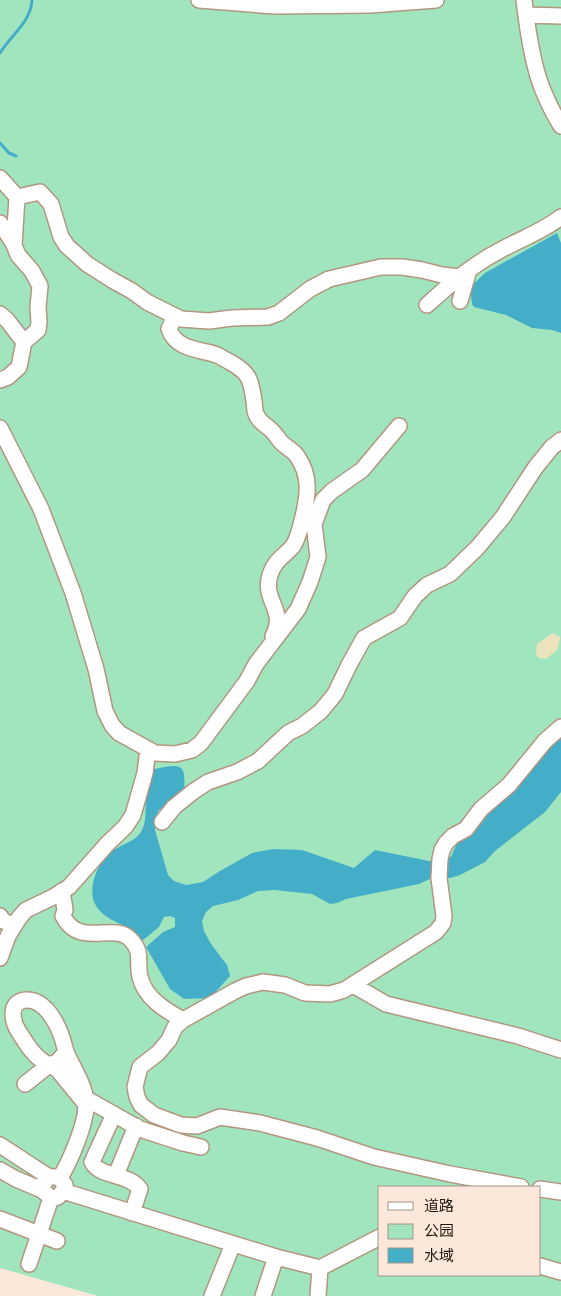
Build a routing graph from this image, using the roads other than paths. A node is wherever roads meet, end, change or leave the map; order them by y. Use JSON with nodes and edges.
{"nodes":[{"id":1,"x":199,"y":0,"type":"edge"},
{"id":2,"x":436,"y":0,"type":"edge"},
{"id":3,"x":274,"y":3,"type":"edge"},
{"id":4,"x":371,"y":3,"type":"edge"},
{"id":5,"x":525,"y":8,"type":"edge"},
{"id":6,"x":561,"y":16,"type":"edge"},
{"id":7,"x":561,"y":126,"type":"edge"},
{"id":8,"x":0,"y":178,"type":"edge"},
{"id":9,"x":17,"y":197,"type":"junction"},
{"id":10,"x":561,"y":218,"type":"edge"},
{"id":11,"x":0,"y":223,"type":"edge"},
{"id":12,"x":14,"y":245,"type":"junction"},
{"id":13,"x":465,"y":273,"type":"junction"},
{"id":14,"x":460,"y":301,"type":"dead end"},
{"id":15,"x":427,"y":305,"type":"dead end"},
{"id":16,"x":0,"y":314,"type":"edge"},
{"id":17,"x":175,"y":316,"type":"junction"},
{"id":18,"x":24,"y":342,"type":"junction"},
{"id":19,"x":0,"y":380,"type":"edge"},
{"id":20,"x":399,"y":426,"type":"dead end"},
{"id":21,"x":0,"y":428,"type":"edge"},
{"id":22,"x":561,"y":440,"type":"edge"},
{"id":23,"x":308,"y":493,"type":"junction"},
{"id":24,"x":323,"y":500,"type":"junction"},
{"id":25,"x":244,"y":670,"type":"dead end"},
{"id":26,"x":561,"y":727,"type":"edge"},
{"id":27,"x":148,"y":749,"type":"junction"},
{"id":28,"x":162,"y":822,"type":"dead end"},
{"id":29,"x":62,"y":891,"type":"junction"},
{"id":30,"x":42,"y":903,"type":"junction"},
{"id":31,"x":0,"y":916,"type":"edge"},
{"id":32,"x":63,"y":916,"type":"junction"},
{"id":33,"x":15,"y":925,"type":"junction"},
{"id":34,"x":0,"y":958,"type":"edge"},
{"id":35,"x":353,"y":985,"type":"junction"},
{"id":36,"x":183,"y":1020,"type":"junction"},
{"id":37,"x":561,"y":1050,"type":"edge"},
{"id":38,"x":66,"y":1052,"type":"junction"},
{"id":39,"x":49,"y":1065,"type":"junction"},
{"id":40,"x":26,"y":1084,"type":"dead end"},
{"id":41,"x":85,"y":1101,"type":"junction"},
{"id":42,"x":114,"y":1114,"type":"junction"},
{"id":43,"x":136,"y":1126,"type":"junction"},
{"id":44,"x":0,"y":1145,"type":"edge"},
{"id":45,"x":201,"y":1147,"type":"dead end"},
{"id":46,"x":0,"y":1170,"type":"edge"},
{"id":47,"x":116,"y":1175,"type":"junction"},
{"id":48,"x":516,"y":1186,"type":"edge"},
{"id":49,"x":53,"y":1187,"type":"junction"},
{"id":50,"x":541,"y":1189,"type":"edge"},
{"id":51,"x":561,"y":1192,"type":"edge"},
{"id":52,"x":132,"y":1213,"type":"junction"},
{"id":53,"x":0,"y":1219,"type":"edge"},
{"id":54,"x":39,"y":1234,"type":"junction"},
{"id":55,"x":378,"y":1238,"type":"edge"},
{"id":56,"x":57,"y":1241,"type":"dead end"},
{"id":57,"x":233,"y":1244,"type":"junction"},
{"id":58,"x":276,"y":1257,"type":"junction"},
{"id":59,"x":29,"y":1264,"type":"dead end"},
{"id":60,"x":541,"y":1266,"type":"edge"},
{"id":61,"x":320,"y":1268,"type":"junction"},
{"id":62,"x":561,"y":1272,"type":"edge"},
{"id":63,"x":212,"y":1296,"type":"edge"},
{"id":64,"x":263,"y":1296,"type":"edge"},
{"id":65,"x":318,"y":1296,"type":"edge"}],
"edges":[{"from":1,"to":3,"type":"lane"},
{"from":2,"to":4,"type":"lane"},
{"from":3,"to":4,"type":"lane"},
{"from":5,"to":6,"type":"lane"},
{"from":5,"to":7,"type":"lane"},
{"from":8,"to":9,"type":"lane"},
{"from":9,"to":12,"type":"lane"},
{"from":9,"to":17,"type":"lane"},
{"from":10,"to":13,"type":"lane"},
{"from":11,"to":12,"type":"lane"},
{"from":12,"to":18,"type":"lane"},
{"from":13,"to":14,"type":"lane"},
{"from":13,"to":15,"type":"lane"},
{"from":13,"to":17,"type":"lane"},
{"from":16,"to":18,"type":"lane"},
{"from":17,"to":23,"type":"lane"},
{"from":18,"to":19,"type":"lane"},
{"from":20,"to":24,"type":"lane"},
{"from":21,"to":27,"type":"lane"},
{"from":22,"to":28,"type":"lane"},
{"from":23,"to":24,"type":"lane"},
{"from":23,"to":25,"type":"lane"},
{"from":24,"to":27,"type":"lane"},
{"from":26,"to":35,"type":"lane"},
{"from":27,"to":29,"type":"lane"},
{"from":29,"to":30,"type":"lane"},
{"from":29,"to":32,"type":"lane"},
{"from":30,"to":32,"type":"lane"},
{"from":30,"to":33,"type":"lane"},
{"from":31,"to":33,"type":"lane"},
{"from":32,"to":36,"type":"lane"},
{"from":33,"to":34,"type":"lane"},
{"from":35,"to":36,"type":"lane"},
{"from":35,"to":37,"type":"lane"},
{"from":36,"to":48,"type":"lane"},
{"from":38,"to":39,"type":"lane"},
{"from":38,"to":39,"type":"lane"},
{"from":38,"to":41,"type":"lane"},
{"from":39,"to":40,"type":"lane"},
{"from":39,"to":41,"type":"lane"},
{"from":41,"to":42,"type":"lane"},
{"from":41,"to":49,"type":"lane"},
{"from":42,"to":43,"type":"lane"},
{"from":42,"to":47,"type":"lane"},
{"from":43,"to":45,"type":"lane"},
{"from":43,"to":47,"type":"lane"},
{"from":44,"to":49,"type":"lane"},
{"from":46,"to":49,"type":"lane"},
{"from":47,"to":52,"type":"lane"},
{"from":49,"to":52,"type":"lane"},
{"from":49,"to":54,"type":"lane"},
{"from":50,"to":51,"type":"lane"},
{"from":52,"to":57,"type":"lane"},
{"from":53,"to":54,"type":"lane"},
{"from":54,"to":56,"type":"lane"},
{"from":54,"to":59,"type":"lane"},
{"from":55,"to":61,"type":"lane"},
{"from":57,"to":58,"type":"lane"},
{"from":57,"to":63,"type":"lane"},
{"from":58,"to":61,"type":"lane"},
{"from":58,"to":64,"type":"lane"},
{"from":60,"to":62,"type":"lane"},
{"from":61,"to":65,"type":"lane"}]}
